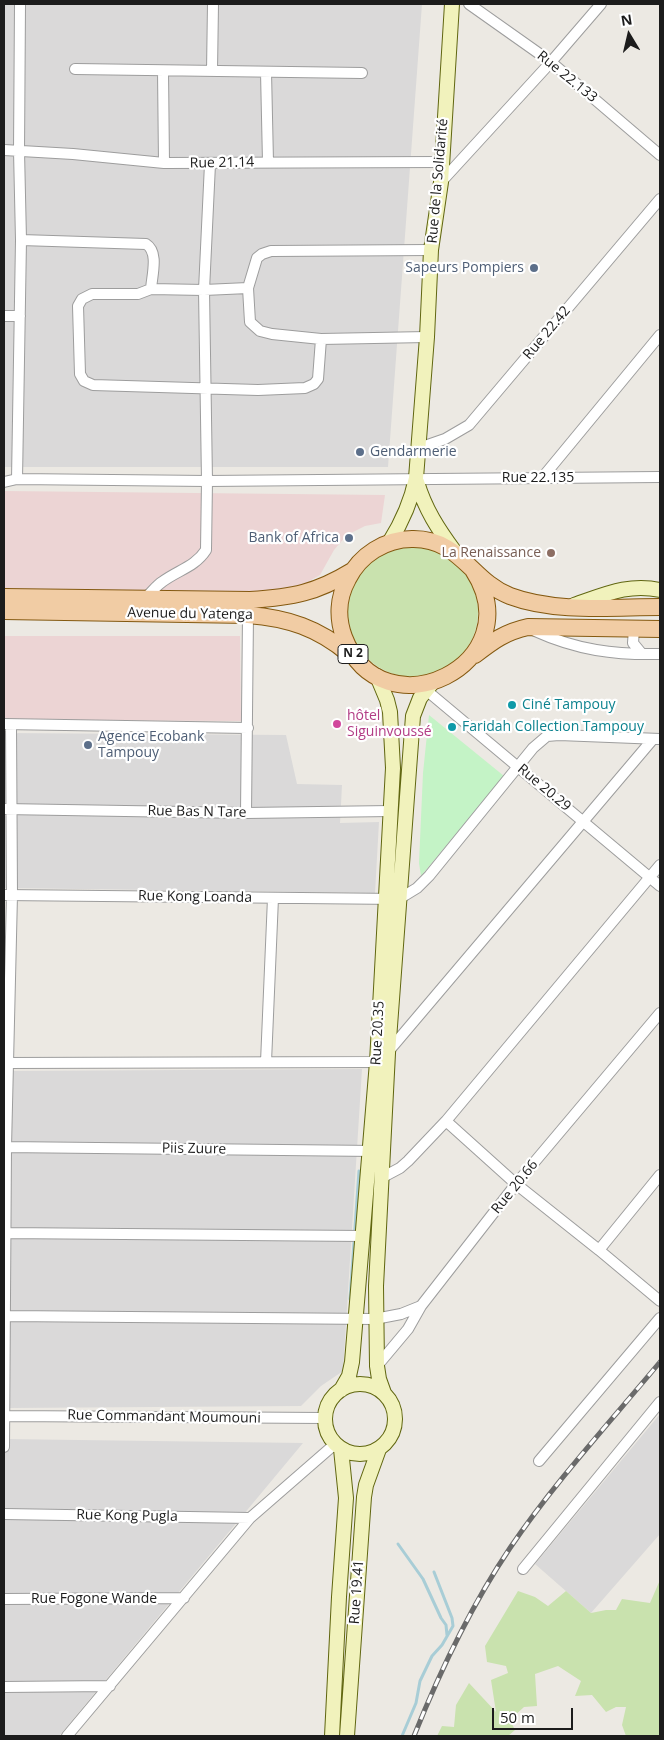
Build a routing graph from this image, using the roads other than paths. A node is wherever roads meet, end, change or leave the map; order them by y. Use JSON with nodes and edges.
{"nodes":[{"id":1,"x":20,"y":4,"type":"edge"},
{"id":2,"x":213,"y":4,"type":"edge"},
{"id":3,"x":452,"y":4,"type":"edge"},
{"id":4,"x":470,"y":4,"type":"edge"},
{"id":5,"x":601,"y":4,"type":"edge"},
{"id":6,"x":551,"y":62,"type":"junction"},
{"id":7,"x":75,"y":69,"type":"dead end"},
{"id":8,"x":163,"y":71,"type":"junction"},
{"id":9,"x":212,"y":71,"type":"junction"},
{"id":10,"x":266,"y":72,"type":"junction"},
{"id":11,"x":362,"y":73,"type":"dead end"},
{"id":12,"x":4,"y":150,"type":"edge"},
{"id":13,"x":19,"y":151,"type":"junction"},
{"id":14,"x":660,"y":155,"type":"edge"},
{"id":15,"x":268,"y":162,"type":"junction"},
{"id":16,"x":441,"y":162,"type":"junction"},
{"id":17,"x":164,"y":163,"type":"junction"},
{"id":18,"x":210,"y":164,"type":"junction"},
{"id":19,"x":441,"y":182,"type":"junction"},
{"id":20,"x":660,"y":198,"type":"edge"},
{"id":21,"x":21,"y":240,"type":"junction"},
{"id":22,"x":431,"y":250,"type":"junction"},
{"id":23,"x":248,"y":288,"type":"junction"},
{"id":24,"x":151,"y":289,"type":"junction"},
{"id":25,"x":204,"y":290,"type":"junction"},
{"id":26,"x":4,"y":316,"type":"edge"},
{"id":27,"x":20,"y":316,"type":"junction"},
{"id":28,"x":660,"y":335,"type":"edge"},
{"id":29,"x":428,"y":337,"type":"junction"},
{"id":30,"x":321,"y":339,"type":"junction"},
{"id":31,"x":206,"y":387,"type":"junction"},
{"id":32,"x":419,"y":448,"type":"junction"},
{"id":33,"x":658,"y":475,"type":"edge"},
{"id":34,"x":416,"y":478,"type":"junction"},
{"id":35,"x":542,"y":478,"type":"junction"},
{"id":36,"x":17,"y":479,"type":"junction"},
{"id":37,"x":208,"y":481,"type":"junction"},
{"id":38,"x":4,"y":482,"type":"edge"},
{"id":39,"x":388,"y":543,"type":"junction"},
{"id":40,"x":455,"y":552,"type":"junction"},
{"id":41,"x":473,"y":570,"type":"junction"},
{"id":42,"x":352,"y":571,"type":"junction"},
{"id":43,"x":660,"y":590,"type":"edge"},
{"id":44,"x":4,"y":597,"type":"edge"},
{"id":45,"x":145,"y":598,"type":"junction"},
{"id":46,"x":86,"y":605,"type":"junction"},
{"id":47,"x":570,"y":607,"type":"junction"},
{"id":48,"x":660,"y":607,"type":"edge"},
{"id":49,"x":4,"y":611,"type":"edge"},
{"id":50,"x":248,"y":615,"type":"junction"},
{"id":51,"x":528,"y":627,"type":"junction"},
{"id":52,"x":634,"y":629,"type":"junction"},
{"id":53,"x":660,"y":629,"type":"edge"},
{"id":54,"x":642,"y":654,"type":"junction"},
{"id":55,"x":660,"y":654,"type":"edge"},
{"id":56,"x":467,"y":661,"type":"junction"},
{"id":57,"x":362,"y":665,"type":"junction"},
{"id":58,"x":377,"y":676,"type":"junction"},
{"id":59,"x":430,"y":686,"type":"junction"},
{"id":60,"x":7,"y":724,"type":"edge"},
{"id":61,"x":248,"y":728,"type":"junction"},
{"id":62,"x":657,"y":739,"type":"edge"},
{"id":63,"x":518,"y":767,"type":"junction"},
{"id":64,"x":8,"y":809,"type":"edge"},
{"id":65,"x":391,"y":811,"type":"junction"},
{"id":66,"x":246,"y":813,"type":"junction"},
{"id":67,"x":583,"y":821,"type":"junction"},
{"id":68,"x":660,"y":865,"type":"edge"},
{"id":69,"x":650,"y":878,"type":"junction"},
{"id":70,"x":660,"y":886,"type":"edge"},
{"id":71,"x":8,"y":895,"type":"edge"},
{"id":72,"x":273,"y":898,"type":"junction"},
{"id":73,"x":392,"y":900,"type":"junction"},
{"id":74,"x":7,"y":981,"type":"edge"},
{"id":75,"x":660,"y":1013,"type":"edge"},
{"id":76,"x":383,"y":1057,"type":"junction"},
{"id":77,"x":266,"y":1062,"type":"junction"},
{"id":78,"x":6,"y":1063,"type":"edge"},
{"id":79,"x":446,"y":1121,"type":"junction"},
{"id":80,"x":5,"y":1147,"type":"edge"},
{"id":81,"x":377,"y":1151,"type":"junction"},
{"id":82,"x":660,"y":1175,"type":"edge"},
{"id":83,"x":383,"y":1177,"type":"junction"},
{"id":84,"x":516,"y":1184,"type":"junction"},
{"id":85,"x":5,"y":1233,"type":"edge"},
{"id":86,"x":363,"y":1236,"type":"junction"},
{"id":87,"x":599,"y":1250,"type":"junction"},
{"id":88,"x":660,"y":1301,"type":"edge"},
{"id":89,"x":421,"y":1306,"type":"junction"},
{"id":90,"x":6,"y":1316,"type":"junction"},
{"id":91,"x":356,"y":1318,"type":"junction"},
{"id":92,"x":376,"y":1318,"type":"junction"},
{"id":93,"x":660,"y":1318,"type":"edge"},
{"id":94,"x":377,"y":1366,"type":"junction"},
{"id":95,"x":341,"y":1390,"type":"junction"},
{"id":96,"x":384,"y":1393,"type":"junction"},
{"id":97,"x":660,"y":1402,"type":"edge"},
{"id":98,"x":4,"y":1416,"type":"edge"},
{"id":99,"x":324,"y":1418,"type":"junction"},
{"id":100,"x":4,"y":1447,"type":"edge"},
{"id":101,"x":338,"y":1447,"type":"junction"},
{"id":102,"x":379,"y":1449,"type":"junction"},
{"id":103,"x":539,"y":1462,"type":"dead end"},
{"id":104,"x":4,"y":1514,"type":"edge"},
{"id":105,"x":250,"y":1518,"type":"junction"},
{"id":106,"x":523,"y":1569,"type":"dead end"},
{"id":107,"x":184,"y":1598,"type":"junction"},
{"id":108,"x":4,"y":1599,"type":"edge"},
{"id":109,"x":110,"y":1686,"type":"junction"},
{"id":110,"x":4,"y":1687,"type":"edge"},
{"id":111,"x":67,"y":1736,"type":"edge"},
{"id":112,"x":332,"y":1736,"type":"edge"},
{"id":113,"x":347,"y":1736,"type":"edge"}],
"edges":[{"from":1,"to":13,"type":"street"},
{"from":2,"to":9,"type":"street"},
{"from":3,"to":16,"type":"main road","name":"Rue de la Solidarité"},
{"from":4,"to":6,"type":"street","name":"Rue 22.133"},
{"from":5,"to":6,"type":"street"},
{"from":6,"to":14,"type":"street","name":"Rue 22.133"},
{"from":6,"to":19,"type":"street"},
{"from":7,"to":8,"type":"street"},
{"from":8,"to":9,"type":"street"},
{"from":8,"to":17,"type":"street"},
{"from":9,"to":10,"type":"street"},
{"from":10,"to":11,"type":"street"},
{"from":10,"to":15,"type":"street"},
{"from":12,"to":13,"type":"street","name":"Rue 21.14"},
{"from":13,"to":17,"type":"street","name":"Rue 21.14"},
{"from":13,"to":21,"type":"street"},
{"from":15,"to":16,"type":"street","name":"Rue 21.14"},
{"from":15,"to":18,"type":"street","name":"Rue 21.14"},
{"from":16,"to":19,"type":"main road","name":"Rue de la Solidarité"},
{"from":17,"to":18,"type":"street","name":"Rue 21.14"},
{"from":18,"to":25,"type":"street"},
{"from":19,"to":22,"type":"main road","name":"Rue de la Solidarité"},
{"from":20,"to":32,"type":"street","name":"Rue 22.42"},
{"from":21,"to":24,"type":"street"},
{"from":21,"to":27,"type":"street"},
{"from":22,"to":23,"type":"street"},
{"from":22,"to":29,"type":"main road","name":"Rue de la Solidarité"},
{"from":23,"to":25,"type":"street"},
{"from":23,"to":30,"type":"street"},
{"from":24,"to":25,"type":"street"},
{"from":24,"to":31,"type":"street"},
{"from":25,"to":31,"type":"street"},
{"from":26,"to":27,"type":"street"},
{"from":27,"to":36,"type":"street"},
{"from":28,"to":35,"type":"street"},
{"from":29,"to":30,"type":"street"},
{"from":29,"to":32,"type":"main road","name":"Rue de la Solidarité"},
{"from":30,"to":31,"type":"street"},
{"from":31,"to":37,"type":"street"},
{"from":32,"to":34,"type":"main road","name":"Rue de la Solidarité"},
{"from":33,"to":35,"type":"street","name":"Rue 22.135"},
{"from":34,"to":35,"type":"street","name":"Rue 22.135"},
{"from":34,"to":37,"type":"street","name":"Rue 22.135"},
{"from":34,"to":39,"type":"main road","name":"Rue de la Solidarité"},
{"from":34,"to":40,"type":"main road","name":"Rue de la Solidarité"},
{"from":36,"to":37,"type":"street","name":"Rue 22.135"},
{"from":36,"to":38,"type":"street","name":"Rue 22.135"},
{"from":37,"to":45,"type":"street"},
{"from":39,"to":40,"type":"main road","number":"N 2"},
{"from":39,"to":42,"type":"main road","number":"N 2"},
{"from":40,"to":41,"type":"main road","number":"N 2"},
{"from":41,"to":47,"type":"main road","number":"N 2"},
{"from":41,"to":56,"type":"main road","number":"N 2"},
{"from":42,"to":45,"type":"main road","name":"Avenue du Yatenga","number":"N 2"},
{"from":42,"to":57,"type":"main road","number":"N 2"},
{"from":43,"to":47,"type":"main road"},
{"from":44,"to":46,"type":"main road","name":"Avenue du Yatenga","number":"N 2"},
{"from":45,"to":46,"type":"main road","name":"Avenue du Yatenga","number":"N 2"},
{"from":46,"to":49,"type":"main road","name":"Avenue du Yatenga","number":"N 2"},
{"from":46,"to":50,"type":"main road","name":"Avenue du Yatenga","number":"N 2"},
{"from":47,"to":48,"type":"main road","number":"N 2"},
{"from":50,"to":57,"type":"main road","name":"Avenue du Yatenga","number":"N 2"},
{"from":50,"to":61,"type":"street"},
{"from":51,"to":52,"type":"main road","number":"N 2"},
{"from":51,"to":54,"type":"street"},
{"from":51,"to":56,"type":"main road","number":"N 2"},
{"from":52,"to":53,"type":"main road","number":"N 2"},
{"from":52,"to":54,"type":"street"},
{"from":54,"to":55,"type":"street"},
{"from":56,"to":59,"type":"main road","number":"N 2"},
{"from":57,"to":58,"type":"main road","number":"N 2"},
{"from":58,"to":59,"type":"main road","number":"N 2"},
{"from":58,"to":65,"type":"main road","name":"Rue 20.35"},
{"from":59,"to":63,"type":"street","name":"Rue 20.29"},
{"from":59,"to":73,"type":"main road","name":"Rue 20.35"},
{"from":60,"to":61,"type":"street"},
{"from":60,"to":64,"type":"street"},
{"from":61,"to":66,"type":"street"},
{"from":62,"to":63,"type":"street"},
{"from":62,"to":67,"type":"street"},
{"from":63,"to":67,"type":"street","name":"Rue 20.29"},
{"from":63,"to":73,"type":"street"},
{"from":64,"to":66,"type":"street","name":"Rue Bas N Tare"},
{"from":64,"to":71,"type":"street"},
{"from":65,"to":66,"type":"street","name":"Rue Bas N Tare"},
{"from":65,"to":73,"type":"main road","name":"Rue 20.35"},
{"from":67,"to":69,"type":"street","name":"Rue 20.29"},
{"from":67,"to":76,"type":"street"},
{"from":68,"to":69,"type":"street"},
{"from":69,"to":70,"type":"street","name":"Rue 20.29"},
{"from":69,"to":79,"type":"street"},
{"from":71,"to":72,"type":"street","name":"Rue Kong Loanda"},
{"from":71,"to":74,"type":"street"},
{"from":72,"to":73,"type":"street","name":"Rue Kong Loanda"},
{"from":72,"to":77,"type":"street"},
{"from":73,"to":76,"type":"main road","name":"Rue 20.35"},
{"from":74,"to":78,"type":"street"},
{"from":75,"to":84,"type":"street","name":"Rue 20.66"},
{"from":76,"to":77,"type":"street"},
{"from":76,"to":81,"type":"main road","name":"Rue 20.35"},
{"from":77,"to":78,"type":"street"},
{"from":78,"to":80,"type":"street"},
{"from":79,"to":83,"type":"street"},
{"from":79,"to":84,"type":"street"},
{"from":80,"to":81,"type":"street","name":"Piis Zuure"},
{"from":80,"to":85,"type":"street"},
{"from":81,"to":83,"type":"main road","name":"Rue 20.35"},
{"from":81,"to":86,"type":"main road","name":"Rue 20.35"},
{"from":82,"to":87,"type":"street"},
{"from":83,"to":92,"type":"main road","name":"Rue 20.35"},
{"from":84,"to":87,"type":"street"},
{"from":84,"to":89,"type":"street","name":"Rue 20.66"},
{"from":85,"to":86,"type":"street"},
{"from":85,"to":90,"type":"street"},
{"from":86,"to":91,"type":"main road","name":"Rue 20.35"},
{"from":87,"to":88,"type":"street"},
{"from":89,"to":92,"type":"street"},
{"from":89,"to":94,"type":"street","name":"Rue 20.66"},
{"from":90,"to":91,"type":"street"},
{"from":90,"to":98,"type":"street"},
{"from":91,"to":92,"type":"street"},
{"from":91,"to":95,"type":"main road","name":"Rue 20.35"},
{"from":92,"to":94,"type":"main road","name":"Rue 20.35"},
{"from":93,"to":103,"type":"street"},
{"from":94,"to":96,"type":"main road","name":"Rue 20.35"},
{"from":95,"to":96,"type":"main road"},
{"from":95,"to":99,"type":"main road"},
{"from":96,"to":102,"type":"main road"},
{"from":97,"to":106,"type":"street"},
{"from":98,"to":99,"type":"street","name":"Rue Commandant Moumouni"},
{"from":98,"to":100,"type":"street"},
{"from":99,"to":101,"type":"main road"},
{"from":101,"to":102,"type":"main road"},
{"from":101,"to":105,"type":"street"},
{"from":101,"to":112,"type":"main road","name":"Rue 19.41"},
{"from":102,"to":113,"type":"main road","name":"Rue 19.41"},
{"from":104,"to":105,"type":"street","name":"Rue Kong Pugla"},
{"from":105,"to":107,"type":"street"},
{"from":107,"to":108,"type":"street","name":"Rue Fogone Wande"},
{"from":107,"to":109,"type":"street"},
{"from":109,"to":110,"type":"street"},
{"from":109,"to":111,"type":"street"}]}
